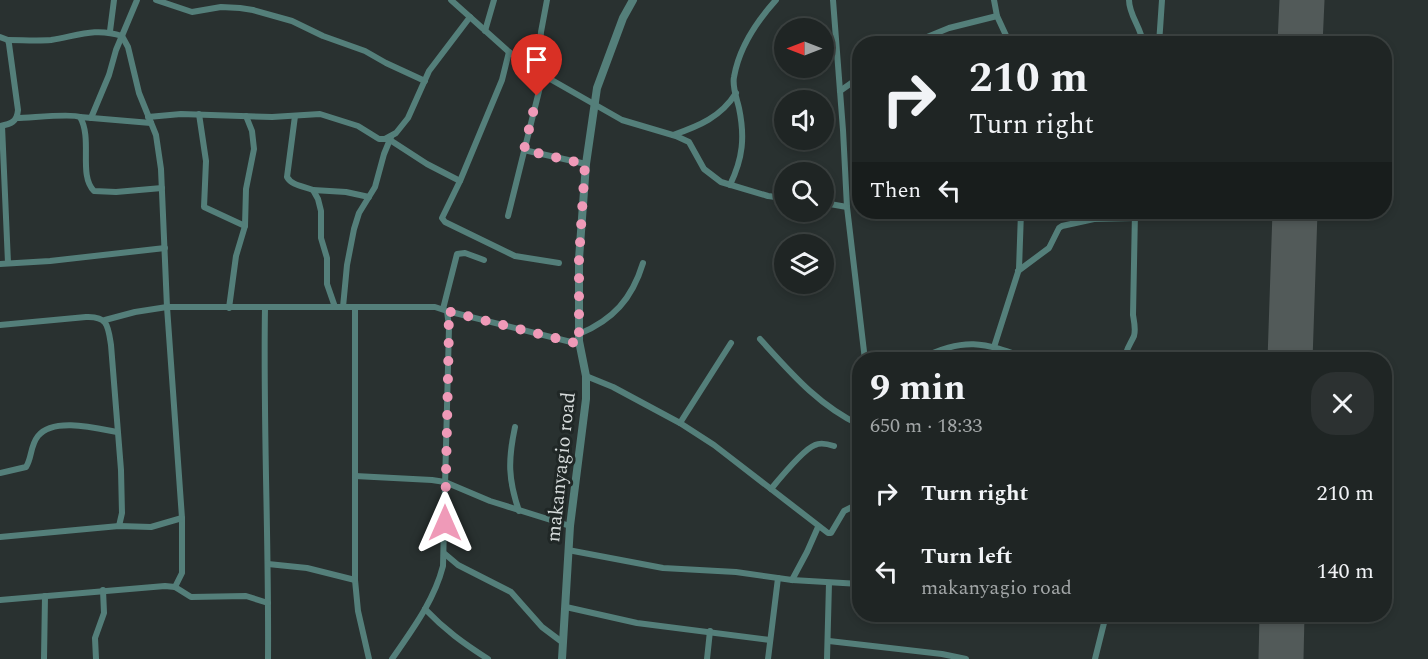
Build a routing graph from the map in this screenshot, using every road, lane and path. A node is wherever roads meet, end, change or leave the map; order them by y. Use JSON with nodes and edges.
{"nodes":[{"id":1,"x":114,"y":0,"type":"edge"},
{"id":2,"x":137,"y":0,"type":"edge"},
{"id":3,"x":156,"y":0,"type":"edge"},
{"id":4,"x":451,"y":0,"type":"edge"},
{"id":5,"x":494,"y":0,"type":"edge"},
{"id":6,"x":547,"y":0,"type":"edge"},
{"id":7,"x":633,"y":0,"type":"edge"},
{"id":8,"x":776,"y":0,"type":"edge"},
{"id":9,"x":832,"y":0,"type":"edge"},
{"id":10,"x":994,"y":0,"type":"edge"},
{"id":11,"x":1129,"y":0,"type":"edge"},
{"id":12,"x":1162,"y":0,"type":"edge"},
{"id":13,"x":470,"y":16,"type":"junction"},
{"id":14,"x":997,"y":16,"type":"junction"},
{"id":15,"x":485,"y":31,"type":"junction"},
{"id":16,"x":110,"y":32,"type":"junction"},
{"id":17,"x":122,"y":36,"type":"junction"},
{"id":18,"x":930,"y":36,"type":"edge"},
{"id":19,"x":1006,"y":36,"type":"edge"},
{"id":20,"x":1142,"y":36,"type":"edge"},
{"id":21,"x":1160,"y":36,"type":"edge"},
{"id":22,"x":0,"y":37,"type":"edge"},
{"id":23,"x":8,"y":39,"type":"junction"},
{"id":24,"x":509,"y":52,"type":"junction"},
{"id":25,"x":541,"y":73,"type":"junction"},
{"id":26,"x":425,"y":81,"type":"junction"},
{"id":27,"x":852,"y":83,"type":"edge"},
{"id":28,"x":840,"y":91,"type":"junction"},
{"id":29,"x":735,"y":93,"type":"junction"},
{"id":30,"x":594,"y":105,"type":"junction"},
{"id":31,"x":199,"y":114,"type":"junction"},
{"id":32,"x":246,"y":116,"type":"junction"},
{"id":33,"x":294,"y":116,"type":"junction"},
{"id":34,"x":80,"y":117,"type":"junction"},
{"id":35,"x":17,"y":118,"type":"junction"},
{"id":36,"x":91,"y":118,"type":"junction"},
{"id":37,"x":150,"y":120,"type":"junction"},
{"id":38,"x":1,"y":126,"type":"edge"},
{"id":39,"x":672,"y":135,"type":"junction"},
{"id":40,"x":390,"y":139,"type":"junction"},
{"id":41,"x":524,"y":150,"type":"junction"},
{"id":42,"x":585,"y":164,"type":"junction"},
{"id":43,"x":460,"y":181,"type":"junction"},
{"id":44,"x":730,"y":185,"type":"junction"},
{"id":45,"x":162,"y":188,"type":"junction"},
{"id":46,"x":313,"y":190,"type":"junction"},
{"id":47,"x":369,"y":197,"type":"junction"},
{"id":48,"x":774,"y":197,"type":"edge"},
{"id":49,"x":834,"y":205,"type":"edge"},
{"id":50,"x":847,"y":207,"type":"junction"},
{"id":51,"x":508,"y":216,"type":"dead end"},
{"id":52,"x":1021,"y":219,"type":"edge"},
{"id":53,"x":1094,"y":219,"type":"edge"},
{"id":54,"x":1135,"y":219,"type":"edge"},
{"id":55,"x":245,"y":226,"type":"junction"},
{"id":56,"x":165,"y":248,"type":"junction"},
{"id":57,"x":484,"y":260,"type":"dead end"},
{"id":58,"x":8,"y":263,"type":"junction"},
{"id":59,"x":559,"y":263,"type":"dead end"},
{"id":60,"x":643,"y":263,"type":"dead end"},
{"id":61,"x":0,"y":264,"type":"edge"},
{"id":62,"x":1018,"y":271,"type":"junction"},
{"id":63,"x":167,"y":307,"type":"junction"},
{"id":64,"x":339,"y":307,"type":"junction"},
{"id":65,"x":355,"y":307,"type":"junction"},
{"id":66,"x":229,"y":308,"type":"junction"},
{"id":67,"x":265,"y":308,"type":"junction"},
{"id":68,"x":445,"y":310,"type":"junction"},
{"id":69,"x":105,"y":321,"type":"junction"},
{"id":70,"x":0,"y":325,"type":"edge"},
{"id":71,"x":579,"y":339,"type":"junction"},
{"id":72,"x":760,"y":339,"type":"dead end"},
{"id":73,"x":731,"y":343,"type":"dead end"},
{"id":74,"x":994,"y":347,"type":"junction"},
{"id":75,"x":864,"y":352,"type":"edge"},
{"id":76,"x":934,"y":352,"type":"edge"},
{"id":77,"x":1008,"y":352,"type":"edge"},
{"id":78,"x":1126,"y":352,"type":"edge"},
{"id":79,"x":586,"y":376,"type":"junction"},
{"id":80,"x":852,"y":421,"type":"edge"},
{"id":81,"x":681,"y":423,"type":"junction"},
{"id":82,"x":515,"y":427,"type":"dead end"},
{"id":83,"x":117,"y":432,"type":"junction"},
{"id":84,"x":834,"y":446,"type":"dead end"},
{"id":85,"x":0,"y":473,"type":"edge"},
{"id":86,"x":355,"y":476,"type":"junction"},
{"id":87,"x":445,"y":482,"type":"junction"},
{"id":88,"x":771,"y":489,"type":"junction"},
{"id":89,"x":852,"y":507,"type":"edge"},
{"id":90,"x":519,"y":511,"type":"junction"},
{"id":91,"x":182,"y":518,"type":"junction"},
{"id":92,"x":119,"y":526,"type":"junction"},
{"id":93,"x":570,"y":526,"type":"junction"},
{"id":94,"x":818,"y":527,"type":"junction"},
{"id":95,"x":0,"y":537,"type":"edge"},
{"id":96,"x":568,"y":550,"type":"junction"},
{"id":97,"x":445,"y":554,"type":"junction"},
{"id":98,"x":268,"y":564,"type":"junction"},
{"id":99,"x":778,"y":578,"type":"junction"},
{"id":100,"x":355,"y":580,"type":"junction"},
{"id":101,"x":792,"y":580,"type":"junction"},
{"id":102,"x":830,"y":583,"type":"junction"},
{"id":103,"x":852,"y":584,"type":"edge"},
{"id":104,"x":175,"y":587,"type":"junction"},
{"id":105,"x":103,"y":590,"type":"junction"},
{"id":106,"x":45,"y":596,"type":"junction"},
{"id":107,"x":0,"y":600,"type":"edge"},
{"id":108,"x":268,"y":603,"type":"junction"},
{"id":109,"x":566,"y":607,"type":"junction"},
{"id":110,"x":425,"y":609,"type":"junction"},
{"id":111,"x":1104,"y":622,"type":"edge"},
{"id":112,"x":710,"y":631,"type":"junction"},
{"id":113,"x":770,"y":640,"type":"junction"},
{"id":114,"x":828,"y":641,"type":"junction"},
{"id":115,"x":562,"y":642,"type":"junction"},
{"id":116,"x":1098,"y":645,"type":"junction"},
{"id":117,"x":44,"y":659,"type":"edge"},
{"id":118,"x":96,"y":659,"type":"edge"},
{"id":119,"x":268,"y":659,"type":"edge"},
{"id":120,"x":369,"y":659,"type":"edge"},
{"id":121,"x":392,"y":659,"type":"edge"},
{"id":122,"x":488,"y":659,"type":"edge"},
{"id":123,"x":562,"y":659,"type":"edge"},
{"id":124,"x":706,"y":659,"type":"edge"},
{"id":125,"x":768,"y":659,"type":"edge"},
{"id":126,"x":827,"y":659,"type":"edge"},
{"id":127,"x":966,"y":659,"type":"edge"},
{"id":128,"x":1089,"y":659,"type":"edge"},
{"id":129,"x":1095,"y":659,"type":"edge"}],
"edges":[{"from":1,"to":16,"type":"street"},
{"from":2,"to":17,"type":"street"},
{"from":3,"to":26,"type":"street"},
{"from":4,"to":13,"type":"street"},
{"from":5,"to":15,"type":"street"},
{"from":6,"to":25,"type":"street"},
{"from":7,"to":30,"type":"street","name":"makanyagio road"},
{"from":8,"to":29,"type":"street"},
{"from":9,"to":28,"type":"street"},
{"from":10,"to":14,"type":"street"},
{"from":11,"to":20,"type":"street"},
{"from":12,"to":21,"type":"street"},
{"from":13,"to":15,"type":"street"},
{"from":13,"to":26,"type":"street"},
{"from":14,"to":18,"type":"street"},
{"from":14,"to":19,"type":"street"},
{"from":15,"to":24,"type":"street"},
{"from":16,"to":17,"type":"street"},
{"from":16,"to":23,"type":"street"},
{"from":17,"to":36,"type":"street"},
{"from":17,"to":37,"type":"street"},
{"from":22,"to":23,"type":"street"},
{"from":23,"to":35,"type":"street"},
{"from":24,"to":25,"type":"street"},
{"from":24,"to":43,"type":"street"},
{"from":25,"to":30,"type":"street"},
{"from":25,"to":41,"type":"street"},
{"from":26,"to":40,"type":"street"},
{"from":27,"to":28,"type":"street"},
{"from":28,"to":50,"type":"street"},
{"from":29,"to":39,"type":"street"},
{"from":29,"to":44,"type":"street"},
{"from":30,"to":39,"type":"street"},
{"from":30,"to":42,"type":"street","name":"makanyagio road"},
{"from":31,"to":32,"type":"street"},
{"from":31,"to":37,"type":"street"},
{"from":31,"to":55,"type":"street"},
{"from":32,"to":33,"type":"street"},
{"from":32,"to":55,"type":"street"},
{"from":33,"to":40,"type":"street"},
{"from":33,"to":46,"type":"street"},
{"from":34,"to":35,"type":"street"},
{"from":34,"to":36,"type":"street"},
{"from":34,"to":45,"type":"street"},
{"from":35,"to":38,"type":"street"},
{"from":36,"to":37,"type":"street"},
{"from":37,"to":45,"type":"street"},
{"from":38,"to":58,"type":"street"},
{"from":39,"to":44,"type":"street"},
{"from":40,"to":43,"type":"street"},
{"from":40,"to":47,"type":"street"},
{"from":41,"to":42,"type":"street"},
{"from":41,"to":51,"type":"street"},
{"from":42,"to":71,"type":"street","name":"makanyagio road"},
{"from":43,"to":59,"type":"street"},
{"from":44,"to":48,"type":"street"},
{"from":45,"to":56,"type":"street"},
{"from":46,"to":47,"type":"street"},
{"from":46,"to":64,"type":"street"},
{"from":47,"to":64,"type":"street"},
{"from":49,"to":50,"type":"street"},
{"from":50,"to":75,"type":"street"},
{"from":52,"to":62,"type":"street"},
{"from":53,"to":62,"type":"street"},
{"from":54,"to":78,"type":"street"},
{"from":55,"to":66,"type":"street"},
{"from":56,"to":58,"type":"street"},
{"from":56,"to":63,"type":"street"},
{"from":57,"to":68,"type":"street"},
{"from":58,"to":61,"type":"street"},
{"from":60,"to":71,"type":"street"},
{"from":62,"to":74,"type":"street"},
{"from":63,"to":66,"type":"street"},
{"from":63,"to":69,"type":"street"},
{"from":63,"to":91,"type":"street"},
{"from":64,"to":65,"type":"street"},
{"from":64,"to":67,"type":"street"},
{"from":65,"to":68,"type":"street"},
{"from":65,"to":86,"type":"street"},
{"from":66,"to":67,"type":"street"},
{"from":67,"to":98,"type":"street"},
{"from":68,"to":71,"type":"street"},
{"from":68,"to":87,"type":"street"},
{"from":69,"to":70,"type":"street"},
{"from":69,"to":83,"type":"street"},
{"from":71,"to":79,"type":"street","name":"makanyagio road"},
{"from":72,"to":80,"type":"street"},
{"from":73,"to":81,"type":"street"},
{"from":74,"to":76,"type":"street"},
{"from":74,"to":77,"type":"street"},
{"from":79,"to":81,"type":"street"},
{"from":79,"to":93,"type":"street","name":"makanyagio road"},
{"from":81,"to":88,"type":"street"},
{"from":82,"to":90,"type":"street"},
{"from":83,"to":85,"type":"street"},
{"from":83,"to":92,"type":"street"},
{"from":84,"to":88,"type":"street"},
{"from":86,"to":87,"type":"street"},
{"from":86,"to":100,"type":"street"},
{"from":87,"to":90,"type":"street"},
{"from":87,"to":97,"type":"street"},
{"from":88,"to":94,"type":"street"},
{"from":89,"to":94,"type":"street"},
{"from":90,"to":93,"type":"street"},
{"from":91,"to":92,"type":"street"},
{"from":91,"to":104,"type":"street"},
{"from":92,"to":95,"type":"street"},
{"from":93,"to":96,"type":"street","name":"makanyagio road"},
{"from":94,"to":101,"type":"street"},
{"from":96,"to":99,"type":"street"},
{"from":96,"to":109,"type":"street","name":"makanyagio road"},
{"from":97,"to":110,"type":"street"},
{"from":97,"to":115,"type":"street"},
{"from":98,"to":100,"type":"street"},
{"from":98,"to":108,"type":"street"},
{"from":99,"to":101,"type":"street"},
{"from":99,"to":113,"type":"street"},
{"from":100,"to":120,"type":"street"},
{"from":101,"to":102,"type":"street"},
{"from":102,"to":103,"type":"street"},
{"from":102,"to":114,"type":"street"},
{"from":104,"to":105,"type":"street"},
{"from":104,"to":108,"type":"street"},
{"from":105,"to":106,"type":"street"},
{"from":105,"to":118,"type":"street"},
{"from":106,"to":107,"type":"street"},
{"from":106,"to":117,"type":"street"},
{"from":108,"to":119,"type":"street"},
{"from":109,"to":112,"type":"street"},
{"from":109,"to":115,"type":"street","name":"makanyagio road"},
{"from":110,"to":121,"type":"street"},
{"from":110,"to":122,"type":"street"},
{"from":111,"to":116,"type":"street"},
{"from":112,"to":113,"type":"street"},
{"from":112,"to":124,"type":"street"},
{"from":113,"to":125,"type":"street"},
{"from":114,"to":126,"type":"street"},
{"from":114,"to":127,"type":"street"},
{"from":115,"to":123,"type":"street","name":"makanyagio road"},
{"from":116,"to":128,"type":"street"},
{"from":116,"to":129,"type":"street"}]}
